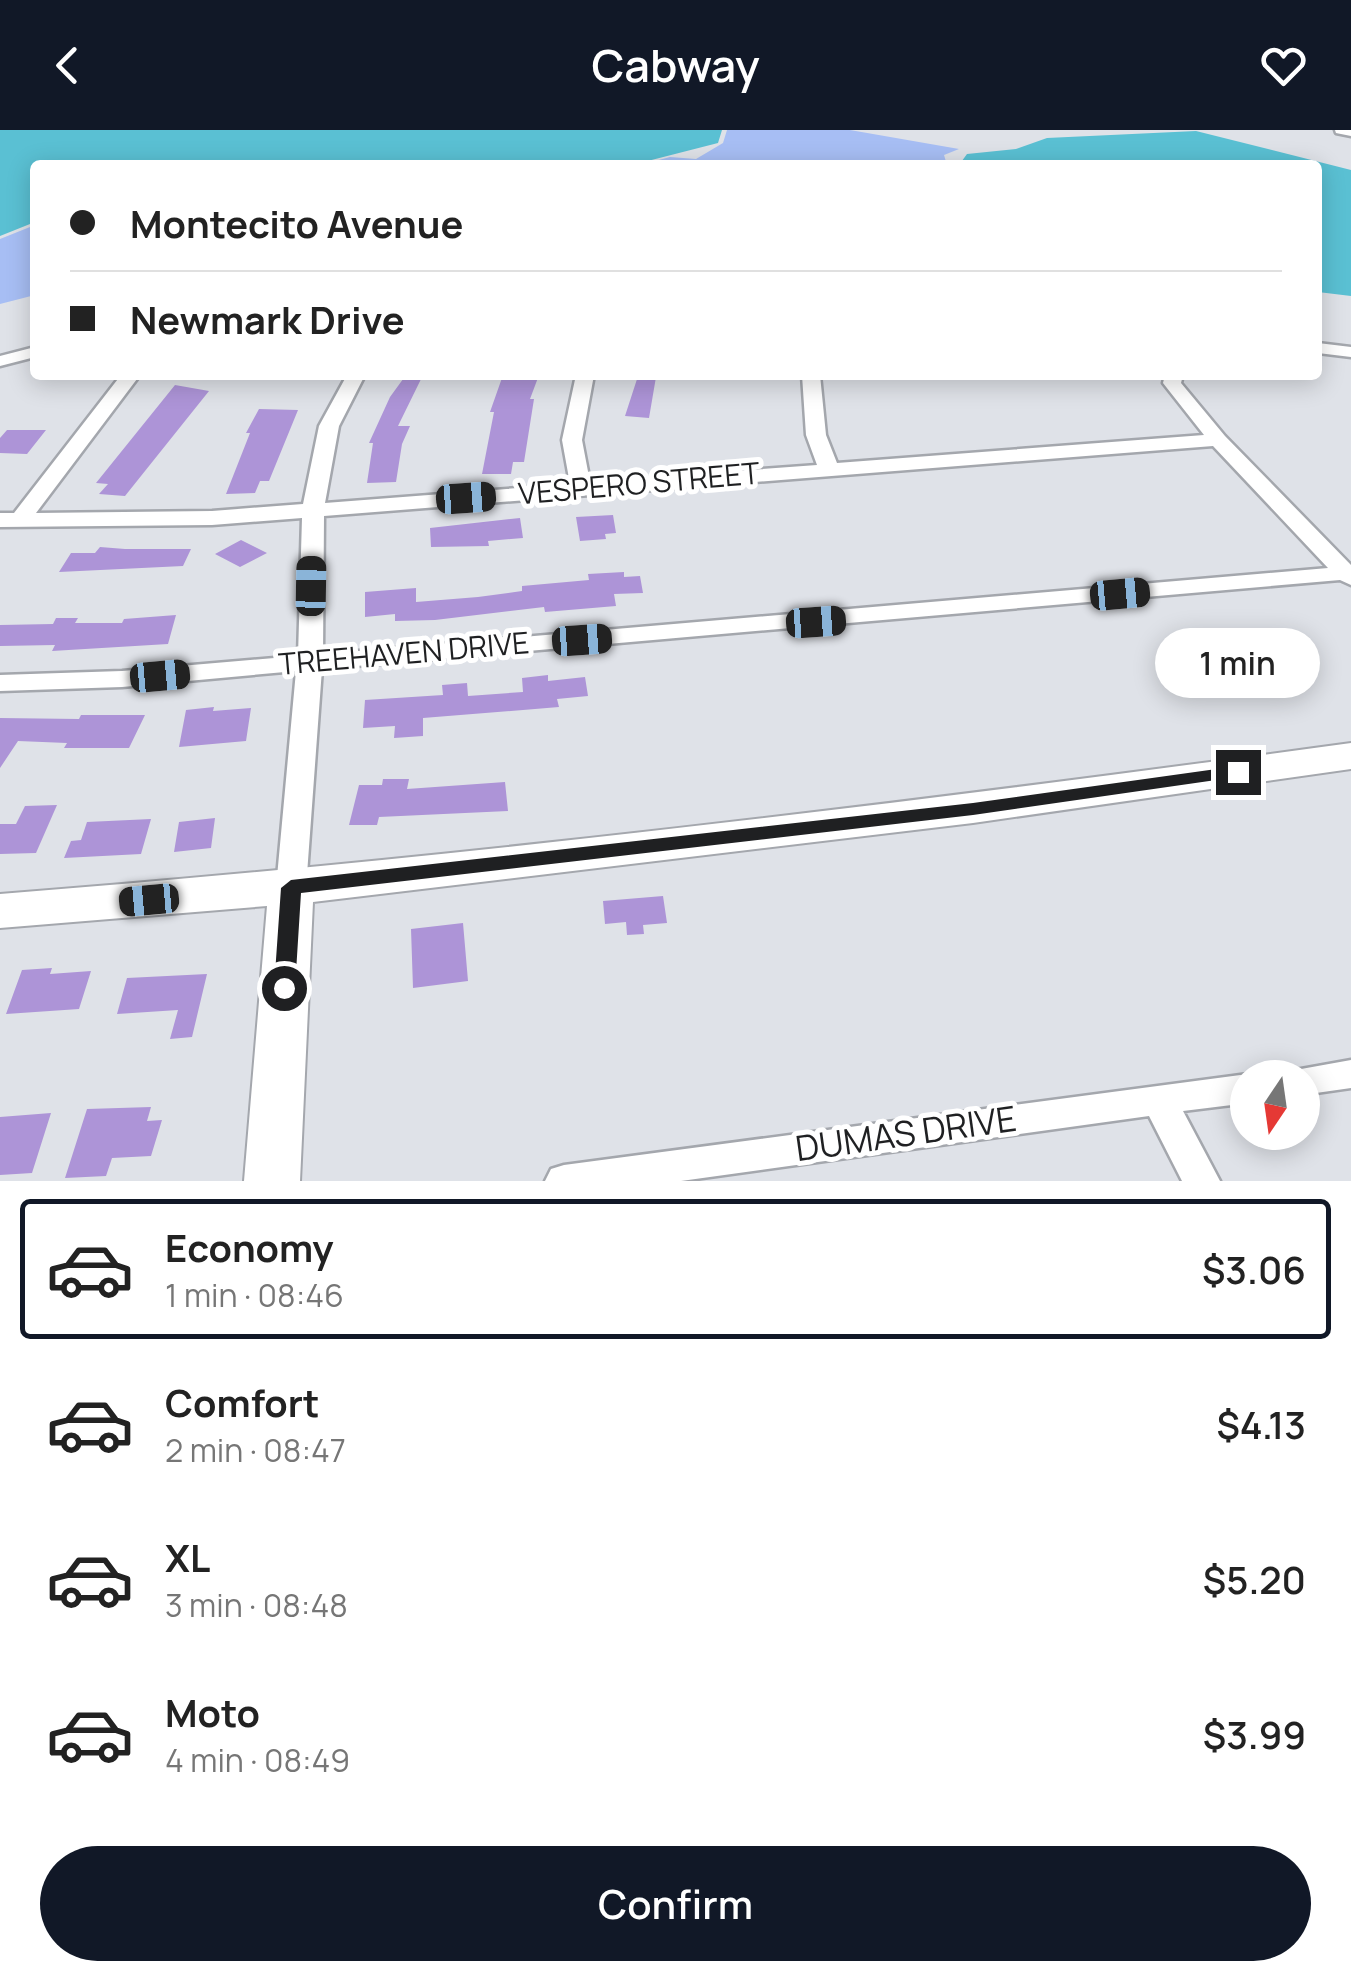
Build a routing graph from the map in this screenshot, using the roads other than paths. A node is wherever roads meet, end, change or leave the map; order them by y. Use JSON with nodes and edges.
{"nodes":[{"id":1,"x":1341,"y":130,"type":"edge"},
{"id":2,"x":1351,"y":132,"type":"edge"},
{"id":3,"x":1322,"y":348,"type":"edge"},
{"id":4,"x":1351,"y":352,"type":"edge"},
{"id":5,"x":30,"y":353,"type":"edge"},
{"id":6,"x":0,"y":362,"type":"edge"},
{"id":7,"x":128,"y":380,"type":"edge"},
{"id":8,"x":353,"y":380,"type":"edge"},
{"id":9,"x":584,"y":380,"type":"edge"},
{"id":10,"x":811,"y":380,"type":"edge"},
{"id":11,"x":1173,"y":380,"type":"edge"},
{"id":12,"x":1218,"y":440,"type":"junction"},
{"id":13,"x":828,"y":468,"type":"junction"},
{"id":14,"x":581,"y":489,"type":"junction"},
{"id":15,"x":313,"y":510,"type":"junction"},
{"id":16,"x":10,"y":520,"type":"edge"},
{"id":17,"x":1348,"y":576,"type":"edge"},
{"id":18,"x":310,"y":662,"type":"junction"},
{"id":19,"x":0,"y":683,"type":"edge"},
{"id":20,"x":1351,"y":756,"type":"edge"},
{"id":21,"x":291,"y":888,"type":"junction"},
{"id":22,"x":0,"y":911,"type":"edge"},
{"id":23,"x":1351,"y":1074,"type":"edge"},
{"id":24,"x":1320,"y":1078,"type":"edge"},
{"id":25,"x":1230,"y":1090,"type":"edge"},
{"id":26,"x":1159,"y":1100,"type":"junction"},
{"id":27,"x":743,"y":1169,"type":"edge"},
{"id":28,"x":272,"y":1181,"type":"edge"},
{"id":29,"x":564,"y":1181,"type":"edge"},
{"id":30,"x":1201,"y":1181,"type":"edge"}],
"edges":[{"from":1,"to":2,"type":"street"},
{"from":3,"to":4,"type":"street"},
{"from":5,"to":6,"type":"street"},
{"from":7,"to":16,"type":"street"},
{"from":8,"to":15,"type":"street"},
{"from":9,"to":14,"type":"street"},
{"from":10,"to":13,"type":"street"},
{"from":11,"to":12,"type":"street"},
{"from":12,"to":13,"type":"street","name":"VESPERO STREET"},
{"from":12,"to":17,"type":"street"},
{"from":13,"to":14,"type":"street","name":"VESPERO STREET"},
{"from":14,"to":15,"type":"street","name":"VESPERO STREET"},
{"from":15,"to":16,"type":"street","name":"VESPERO STREET"},
{"from":15,"to":18,"type":"street"},
{"from":17,"to":18,"type":"street","name":"TREEHAVEN DRIVE"},
{"from":18,"to":19,"type":"street","name":"TREEHAVEN DRIVE"},
{"from":18,"to":21,"type":"street"},
{"from":20,"to":21,"type":"street"},
{"from":21,"to":22,"type":"street"},
{"from":21,"to":28,"type":"street"},
{"from":23,"to":24,"type":"street"},
{"from":25,"to":26,"type":"street","name":"DUMAS DRIVE"},
{"from":26,"to":27,"type":"street","name":"DUMAS DRIVE"},
{"from":26,"to":30,"type":"street"},
{"from":27,"to":29,"type":"street","name":"DUMAS DRIVE"}]}
